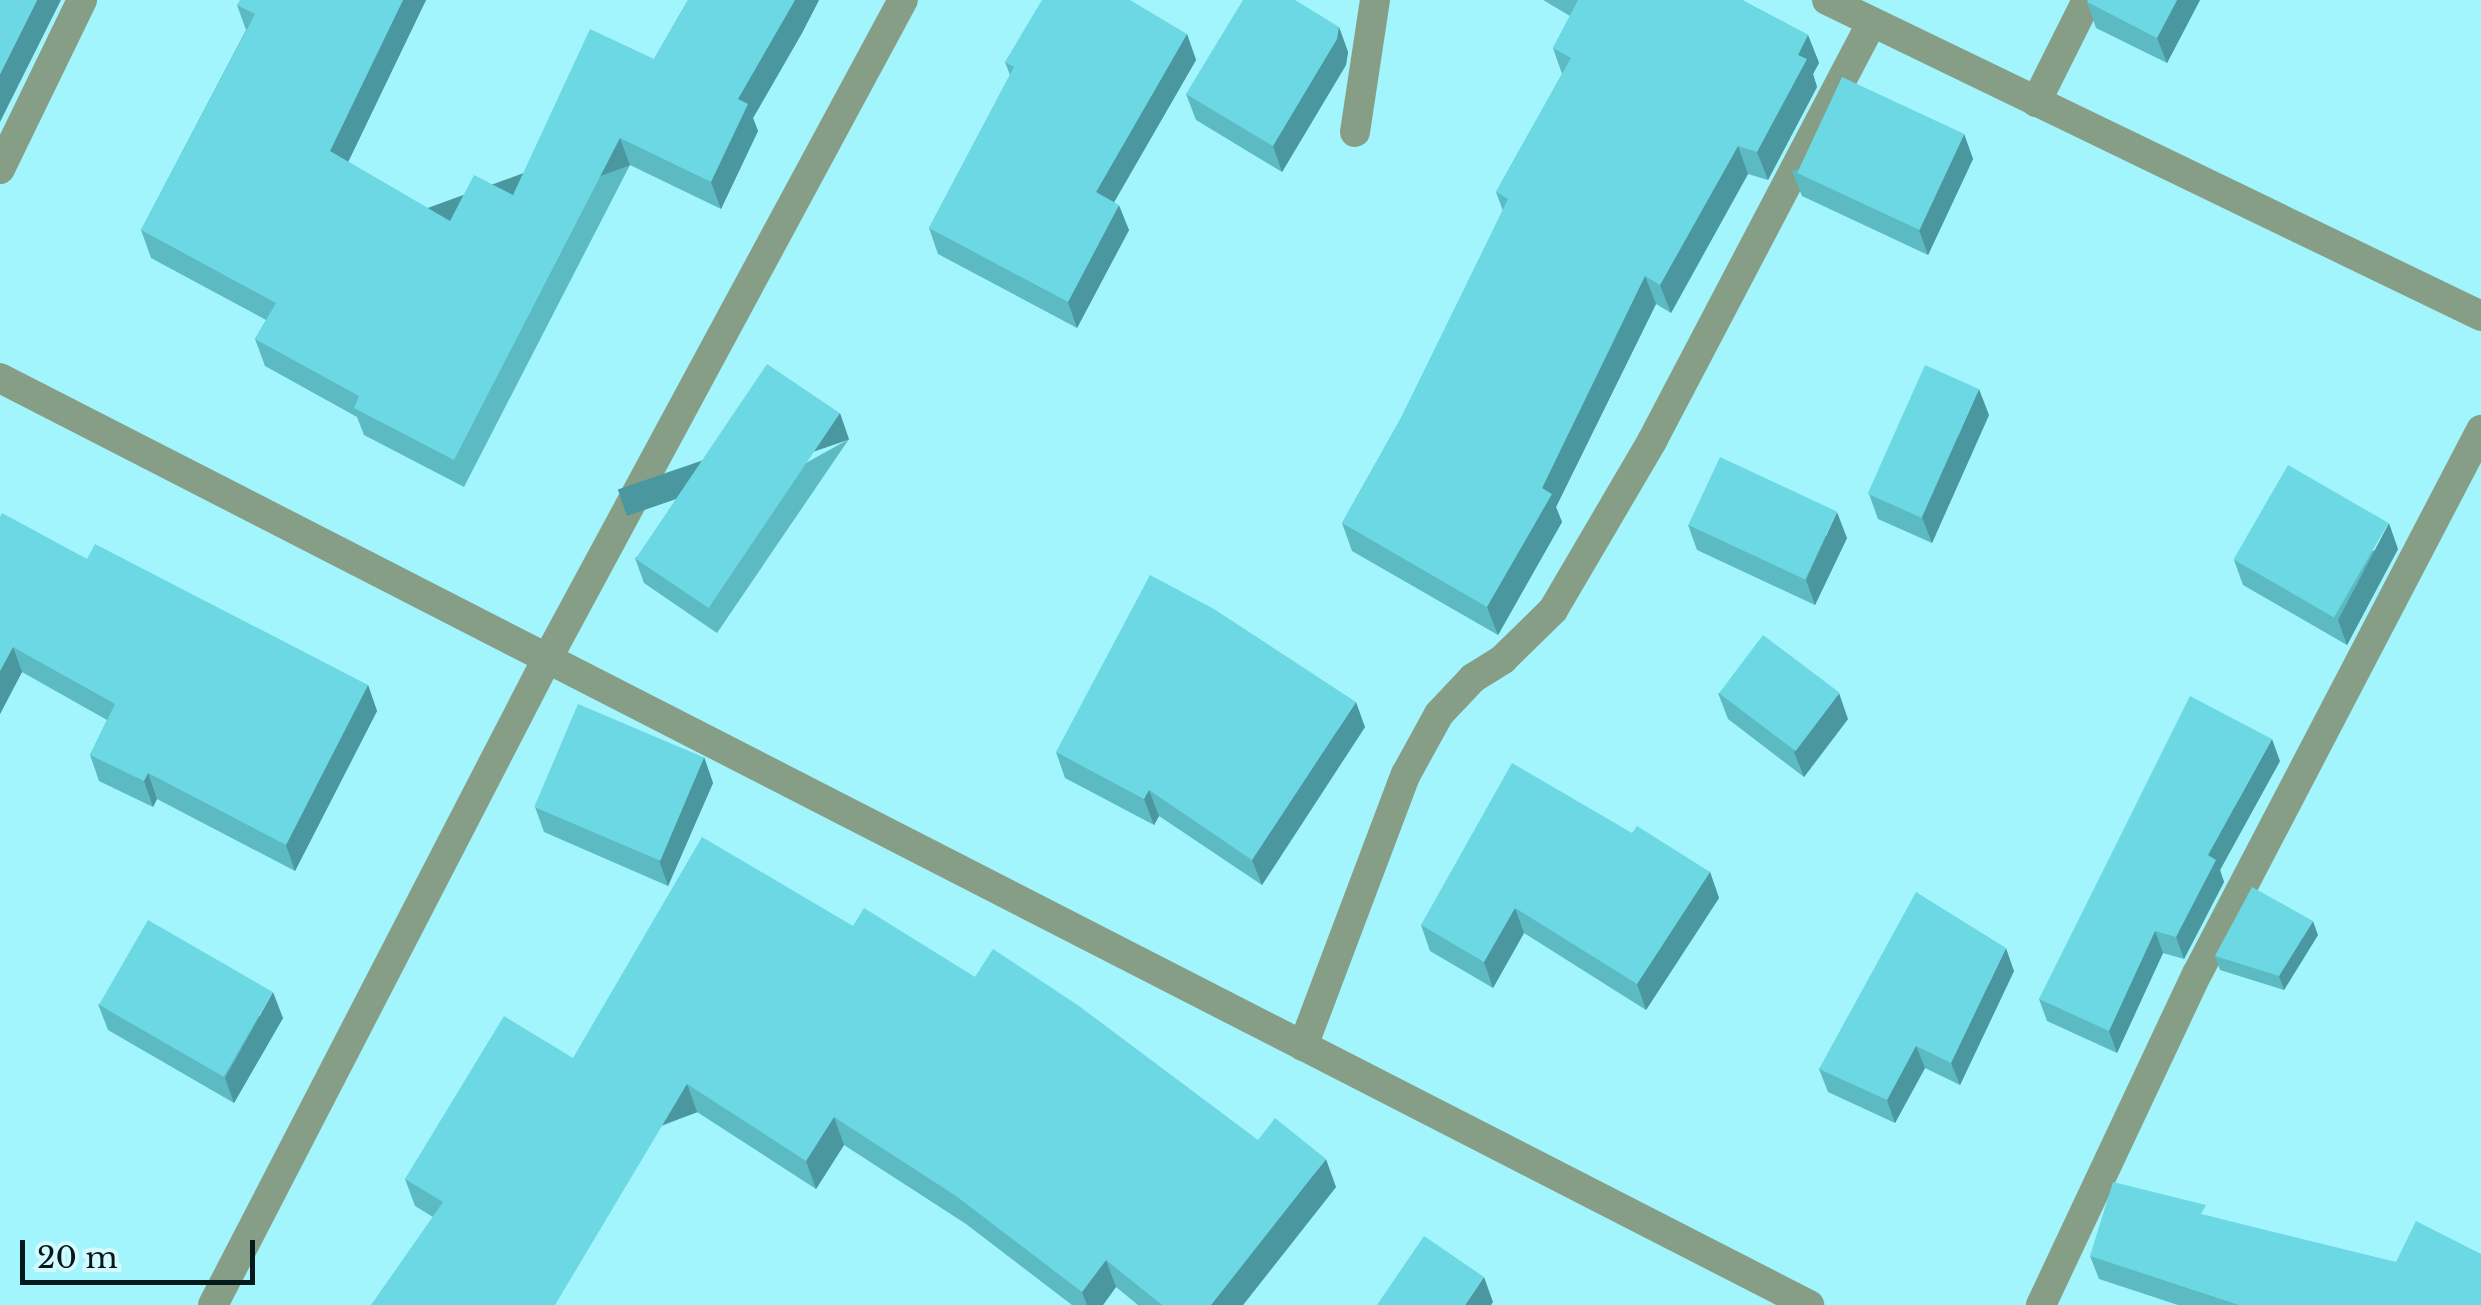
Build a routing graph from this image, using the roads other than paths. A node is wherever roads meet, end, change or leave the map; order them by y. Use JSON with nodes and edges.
{"nodes":[{"id":1,"x":82,"y":0,"type":"edge"},
{"id":2,"x":903,"y":0,"type":"edge"},
{"id":3,"x":1375,"y":0,"type":"edge"},
{"id":4,"x":1828,"y":0,"type":"edge"},
{"id":5,"x":2087,"y":0,"type":"edge"},
{"id":6,"x":1871,"y":24,"type":"junction"},
{"id":7,"x":2036,"y":102,"type":"junction"},
{"id":8,"x":1355,"y":132,"type":"dead end"},
{"id":9,"x":0,"y":169,"type":"edge"},
{"id":10,"x":2481,"y":316,"type":"edge"},
{"id":11,"x":0,"y":378,"type":"edge"},
{"id":12,"x":2481,"y":430,"type":"edge"},
{"id":13,"x":546,"y":662,"type":"junction"},
{"id":14,"x":1303,"y":1046,"type":"junction"},
{"id":15,"x":213,"y":1305,"type":"edge"},
{"id":16,"x":1808,"y":1305,"type":"edge"},
{"id":17,"x":2041,"y":1305,"type":"edge"}],
"edges":[{"from":1,"to":9,"type":"street"},
{"from":2,"to":13,"type":"street"},
{"from":3,"to":8,"type":"street"},
{"from":4,"to":6,"type":"street"},
{"from":5,"to":7,"type":"street"},
{"from":6,"to":7,"type":"street"},
{"from":6,"to":14,"type":"street"},
{"from":7,"to":10,"type":"street"},
{"from":11,"to":13,"type":"street"},
{"from":12,"to":17,"type":"street"},
{"from":13,"to":14,"type":"street"},
{"from":13,"to":15,"type":"street"},
{"from":14,"to":16,"type":"street"}]}
